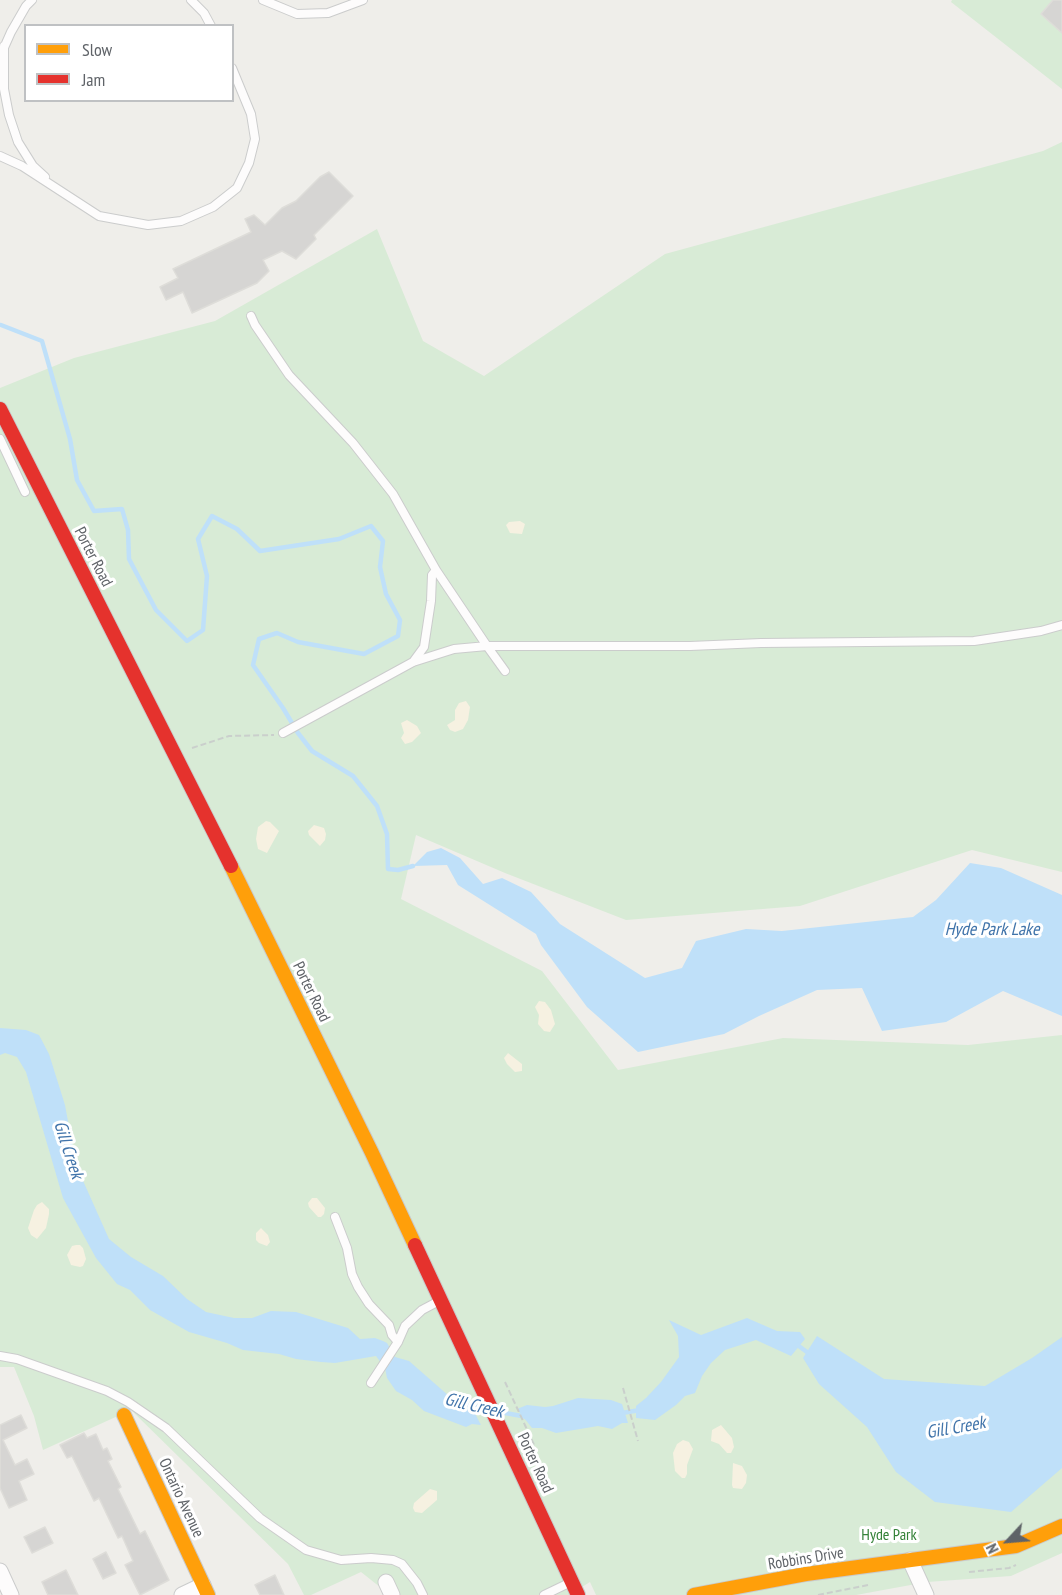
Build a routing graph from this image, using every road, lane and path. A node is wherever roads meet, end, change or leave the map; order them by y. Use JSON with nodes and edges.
{"nodes":[{"id":1,"x":32,"y":0,"type":"edge"},
{"id":2,"x":191,"y":0,"type":"edge"},
{"id":3,"x":263,"y":0,"type":"edge"},
{"id":4,"x":363,"y":0,"type":"edge"},
{"id":5,"x":210,"y":24,"type":"edge"},
{"id":6,"x":4,"y":46,"type":"junction"},
{"id":7,"x":0,"y":56,"type":"edge"},
{"id":8,"x":234,"y":73,"type":"edge"},
{"id":9,"x":0,"y":156,"type":"edge"},
{"id":10,"x":58,"y":191,"type":"junction"},
{"id":11,"x":251,"y":315,"type":"dead end"},
{"id":12,"x":0,"y":410,"type":"edge"},
{"id":13,"x":0,"y":439,"type":"edge"},
{"id":14,"x":25,"y":492,"type":"dead end"},
{"id":15,"x":436,"y":570,"type":"junction"},
{"id":16,"x":1062,"y":625,"type":"edge"},
{"id":17,"x":487,"y":646,"type":"junction"},
{"id":18,"x":413,"y":662,"type":"junction"},
{"id":19,"x":506,"y":671,"type":"dead end"},
{"id":20,"x":283,"y":733,"type":"joint"},
{"id":21,"x":177,"y":757,"type":"junction"},
{"id":22,"x":335,"y":1217,"type":"dead end"},
{"id":23,"x":440,"y":1300,"type":"junction"},
{"id":24,"x":398,"y":1342,"type":"junction"},
{"id":25,"x":0,"y":1356,"type":"edge"},
{"id":26,"x":505,"y":1382,"type":"dead end"},
{"id":27,"x":371,"y":1383,"type":"dead end"},
{"id":28,"x":623,"y":1388,"type":"dead end"},
{"id":29,"x":124,"y":1415,"type":"dead end"},
{"id":30,"x":638,"y":1441,"type":"dead end"},
{"id":31,"x":536,"y":1449,"type":"dead end"},
{"id":32,"x":1062,"y":1526,"type":"edge"},
{"id":33,"x":910,"y":1560,"type":"junction"},
{"id":34,"x":0,"y":1571,"type":"edge"},
{"id":35,"x":572,"y":1581,"type":"junction"},
{"id":36,"x":206,"y":1590,"type":"edge"},
{"id":37,"x":11,"y":1595,"type":"edge"},
{"id":38,"x":182,"y":1595,"type":"edge"},
{"id":39,"x":423,"y":1595,"type":"edge"},
{"id":40,"x":544,"y":1595,"type":"edge"},
{"id":41,"x":578,"y":1595,"type":"edge"},
{"id":42,"x":694,"y":1595,"type":"edge"},
{"id":43,"x":926,"y":1595,"type":"edge"}],
"edges":[{"from":1,"to":6,"type":"lane"},
{"from":2,"to":5,"type":"lane"},
{"from":3,"to":4,"type":"lane"},
{"from":6,"to":7,"type":"lane"},
{"from":6,"to":10,"type":"lane"},
{"from":8,"to":10,"type":"lane"},
{"from":9,"to":10,"type":"lane"},
{"from":11,"to":15,"type":"lane"},
{"from":12,"to":21,"type":"main road","name":"Porter Road"},
{"from":13,"to":14,"type":"lane"},
{"from":15,"to":17,"type":"lane"},
{"from":15,"to":18,"type":"lane"},
{"from":16,"to":17,"type":"lane"},
{"from":17,"to":18,"type":"lane"},
{"from":17,"to":19,"type":"lane"},
{"from":18,"to":20,"type":"lane"},
{"from":20,"to":21,"type":"path"},
{"from":21,"to":23,"type":"main road","name":"Porter Road"},
{"from":22,"to":24,"type":"lane"},
{"from":23,"to":24,"type":"lane"},
{"from":23,"to":35,"type":"main road","name":"Porter Road"},
{"from":24,"to":27,"type":"lane"},
{"from":25,"to":39,"type":"lane"},
{"from":26,"to":31,"type":"path"},
{"from":28,"to":30,"type":"path"},
{"from":29,"to":36,"type":"main road","name":"Ontario Avenue"},
{"from":32,"to":33,"type":"main road","name":"Robbins Drive"},
{"from":33,"to":42,"type":"main road","name":"Robbins Drive"},
{"from":33,"to":43,"type":"street"},
{"from":34,"to":37,"type":"street"},
{"from":35,"to":40,"type":"lane"},
{"from":35,"to":41,"type":"main road","name":"Porter Road"},
{"from":36,"to":38,"type":"street"}]}
